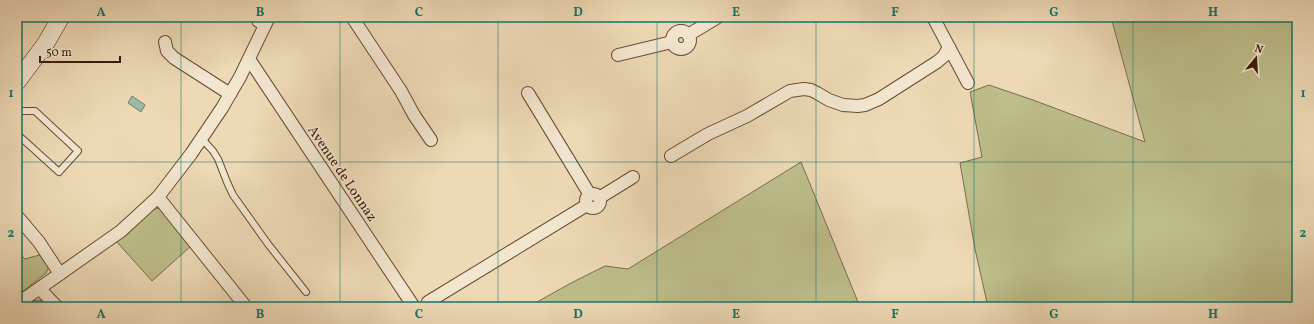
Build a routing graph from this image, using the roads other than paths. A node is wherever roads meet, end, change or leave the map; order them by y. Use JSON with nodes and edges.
{"nodes":[{"id":1,"x":61,"y":17,"type":"edge"},
{"id":2,"x":254,"y":17,"type":"edge"},
{"id":3,"x":352,"y":17,"type":"edge"},
{"id":4,"x":718,"y":17,"type":"edge"},
{"id":5,"x":933,"y":17,"type":"edge"},
{"id":6,"x":266,"y":22,"type":"edge"},
{"id":7,"x":165,"y":42,"type":"dead end"},
{"id":8,"x":949,"y":47,"type":"junction"},
{"id":9,"x":618,"y":55,"type":"dead end"},
{"id":10,"x":249,"y":59,"type":"junction"},
{"id":11,"x":17,"y":82,"type":"edge"},
{"id":12,"x":968,"y":84,"type":"dead end"},
{"id":13,"x":528,"y":93,"type":"dead end"},
{"id":14,"x":230,"y":94,"type":"junction"},
{"id":15,"x":17,"y":111,"type":"edge"},
{"id":16,"x":17,"y":134,"type":"edge"},
{"id":17,"x":202,"y":139,"type":"junction"},
{"id":18,"x":431,"y":140,"type":"dead end"},
{"id":19,"x":671,"y":156,"type":"dead end"},
{"id":20,"x":634,"y":177,"type":"dead end"},
{"id":21,"x":158,"y":197,"type":"junction"},
{"id":22,"x":592,"y":200,"type":"junction"},
{"id":23,"x":17,"y":216,"type":"edge"},
{"id":24,"x":60,"y":274,"type":"junction"},
{"id":25,"x":40,"y":289,"type":"junction"},
{"id":26,"x":306,"y":292,"type":"dead end"},
{"id":27,"x":17,"y":304,"type":"edge"},
{"id":28,"x":428,"y":305,"type":"edge"},
{"id":29,"x":413,"y":306,"type":"edge"},
{"id":30,"x":57,"y":307,"type":"edge"},
{"id":31,"x":246,"y":307,"type":"edge"}],
"edges":[{"from":1,"to":11,"type":"main road"},
{"from":2,"to":6,"type":"lane"},
{"from":3,"to":18,"type":"street"},
{"from":4,"to":9,"type":"street"},
{"from":5,"to":8,"type":"street"},
{"from":6,"to":10,"type":"street"},
{"from":7,"to":14,"type":"street"},
{"from":8,"to":12,"type":"street"},
{"from":8,"to":19,"type":"street"},
{"from":10,"to":14,"type":"street"},
{"from":10,"to":29,"type":"street","name":"Avenue de Lonnaz"},
{"from":13,"to":22,"type":"street"},
{"from":14,"to":17,"type":"street"},
{"from":15,"to":16,"type":"lane"},
{"from":17,"to":21,"type":"street"},
{"from":17,"to":26,"type":"lane"},
{"from":20,"to":22,"type":"street","name":"Avenue de Lonnaz"},
{"from":21,"to":24,"type":"street"},
{"from":21,"to":31,"type":"street"},
{"from":22,"to":28,"type":"street","name":"Avenue de Lonnaz"},
{"from":23,"to":24,"type":"street"},
{"from":24,"to":25,"type":"street"},
{"from":25,"to":27,"type":"street"},
{"from":25,"to":30,"type":"street"},
{"from":28,"to":29,"type":"street","name":"Avenue de Lonnaz"}]}
